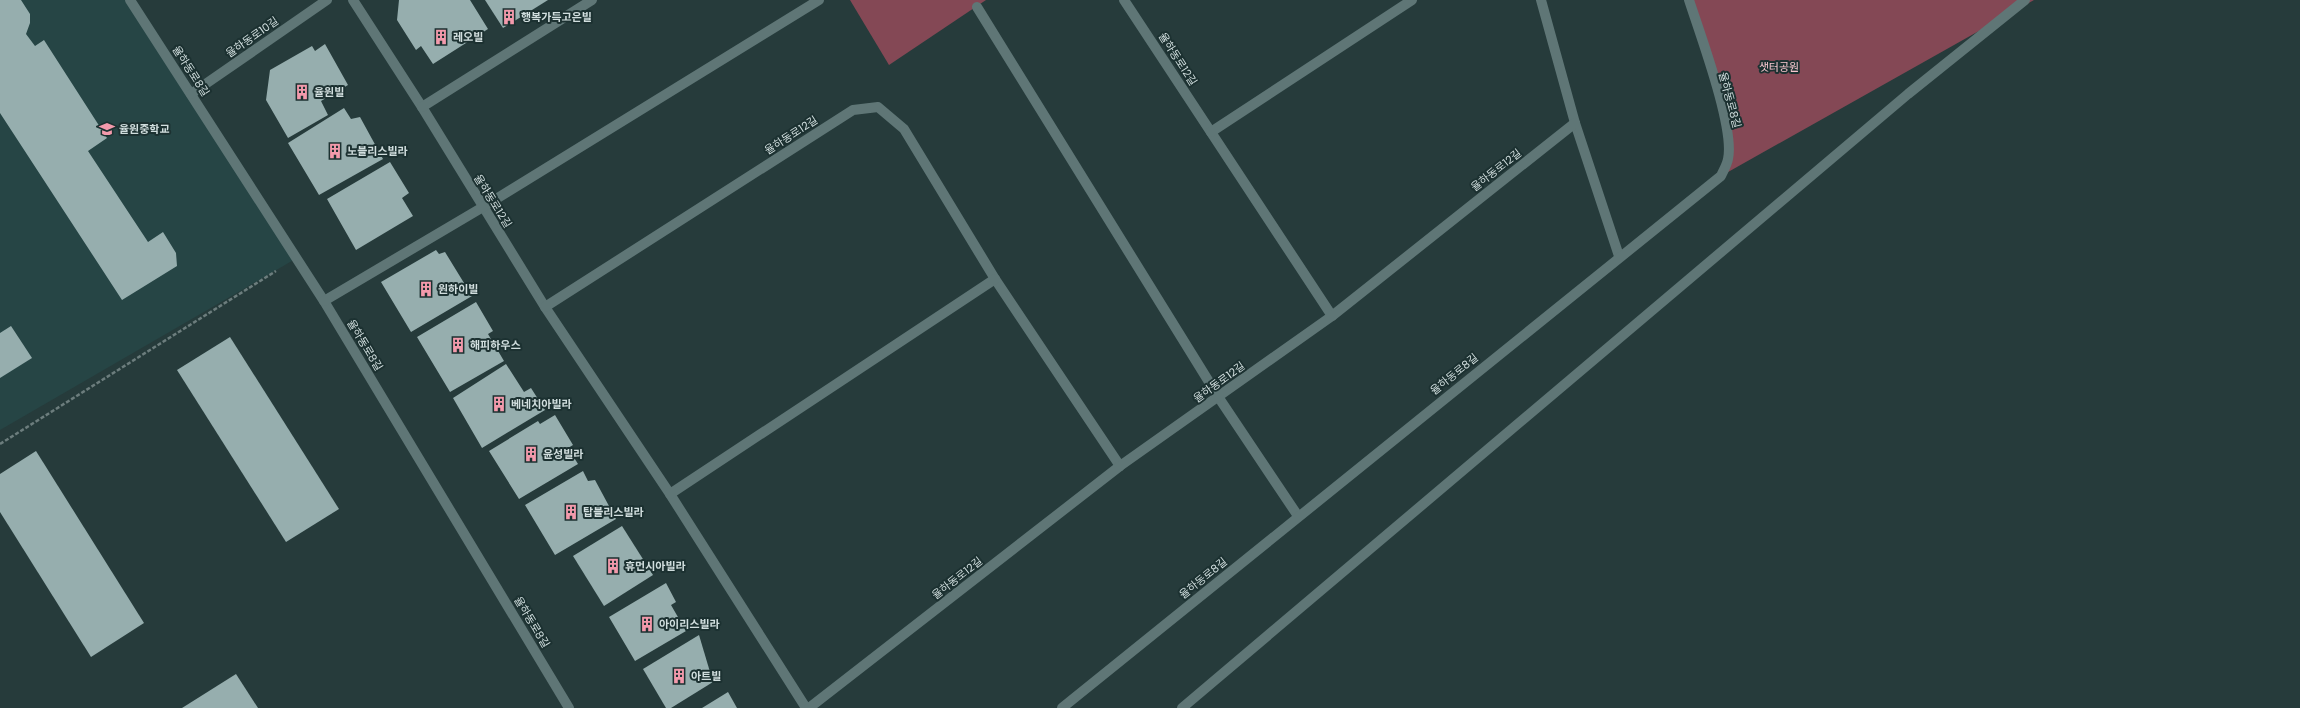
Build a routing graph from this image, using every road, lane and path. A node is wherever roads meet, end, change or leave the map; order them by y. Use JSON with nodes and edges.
{"nodes":[{"id":1,"x":130,"y":0,"type":"edge"},
{"id":2,"x":327,"y":0,"type":"edge"},
{"id":3,"x":353,"y":0,"type":"edge"},
{"id":4,"x":592,"y":0,"type":"edge"},
{"id":5,"x":819,"y":0,"type":"edge"},
{"id":6,"x":1124,"y":0,"type":"edge"},
{"id":7,"x":1412,"y":0,"type":"edge"},
{"id":8,"x":1541,"y":0,"type":"edge"},
{"id":9,"x":1689,"y":0,"type":"edge"},
{"id":10,"x":2025,"y":0,"type":"edge"},
{"id":11,"x":977,"y":6,"type":"dead end"},
{"id":12,"x":191,"y":94,"type":"junction"},
{"id":13,"x":422,"y":107,"type":"junction"},
{"id":14,"x":1575,"y":123,"type":"junction"},
{"id":15,"x":1211,"y":132,"type":"junction"},
{"id":16,"x":482,"y":207,"type":"junction"},
{"id":17,"x":1619,"y":256,"type":"junction"},
{"id":18,"x":297,"y":258,"type":"junction"},
{"id":19,"x":995,"y":279,"type":"junction"},
{"id":20,"x":324,"y":301,"type":"junction"},
{"id":21,"x":546,"y":307,"type":"junction"},
{"id":22,"x":1332,"y":316,"type":"junction"},
{"id":23,"x":1219,"y":398,"type":"junction"},
{"id":24,"x":0,"y":444,"type":"edge"},
{"id":25,"x":1120,"y":466,"type":"junction"},
{"id":26,"x":670,"y":494,"type":"junction"},
{"id":27,"x":1298,"y":516,"type":"junction"},
{"id":28,"x":569,"y":708,"type":"edge"},
{"id":29,"x":806,"y":708,"type":"edge"},
{"id":30,"x":809,"y":708,"type":"edge"},
{"id":31,"x":1062,"y":708,"type":"edge"},
{"id":32,"x":1182,"y":708,"type":"edge"}],
"edges":[{"from":1,"to":12,"type":"street","name":"율하동로8길"},
{"from":2,"to":12,"type":"street","name":"율하동로10길"},
{"from":3,"to":13,"type":"street","name":"율하동로12길"},
{"from":4,"to":13,"type":"street"},
{"from":5,"to":16,"type":"street"},
{"from":6,"to":15,"type":"street","name":"율하동로12길"},
{"from":7,"to":15,"type":"street"},
{"from":8,"to":14,"type":"street"},
{"from":9,"to":17,"type":"street","name":"율하동로8길"},
{"from":10,"to":32,"type":"street"},
{"from":11,"to":23,"type":"street"},
{"from":12,"to":18,"type":"street","name":"율하동로8길"},
{"from":13,"to":16,"type":"street","name":"율하동로12길"},
{"from":14,"to":17,"type":"street"},
{"from":14,"to":22,"type":"street","name":"율하동로12길"},
{"from":15,"to":22,"type":"street","name":"율하동로12길"},
{"from":16,"to":20,"type":"street"},
{"from":16,"to":21,"type":"street","name":"율하동로12길"},
{"from":17,"to":27,"type":"street","name":"율하동로8길"},
{"from":18,"to":20,"type":"street","name":"율하동로8길"},
{"from":18,"to":24,"type":"path"},
{"from":19,"to":21,"type":"street","name":"율하동로12길"},
{"from":19,"to":25,"type":"street","name":"율하동로12길"},
{"from":19,"to":26,"type":"street"},
{"from":20,"to":28,"type":"street","name":"율하동로8길"},
{"from":21,"to":26,"type":"street","name":"율하동로12길"},
{"from":22,"to":23,"type":"street","name":"율하동로12길"},
{"from":23,"to":25,"type":"street","name":"율하동로12길"},
{"from":23,"to":27,"type":"street"},
{"from":25,"to":30,"type":"street","name":"율하동로12길"},
{"from":26,"to":29,"type":"street","name":"율하동로12길"},
{"from":27,"to":31,"type":"street","name":"율하동로8길"}]}
